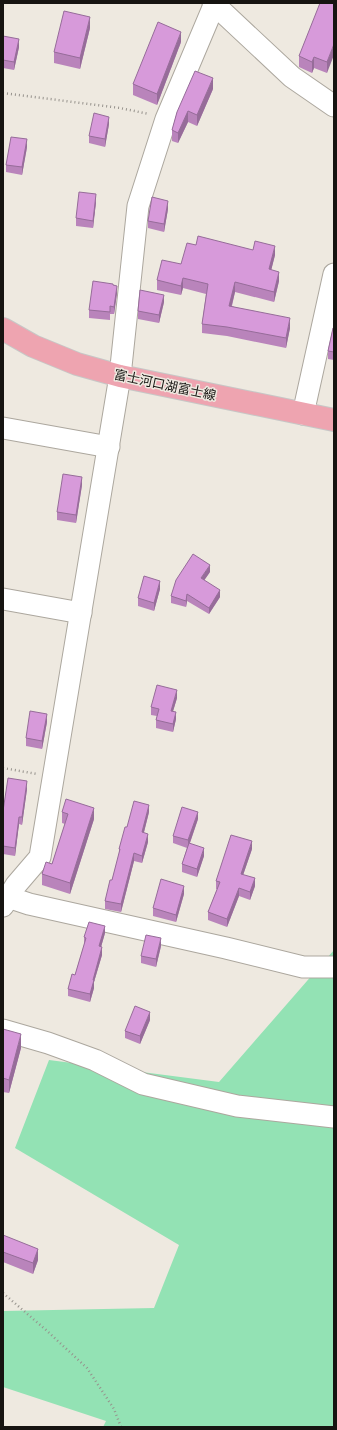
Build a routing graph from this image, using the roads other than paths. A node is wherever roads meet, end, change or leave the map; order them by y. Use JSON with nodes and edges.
{"nodes":[{"id":1,"x":214,"y":4,"type":"edge"},
{"id":2,"x":334,"y":106,"type":"edge"},
{"id":3,"x":334,"y":274,"type":"edge"},
{"id":4,"x":3,"y":329,"type":"edge"},
{"id":5,"x":120,"y":376,"type":"junction"},
{"id":6,"x":303,"y":414,"type":"junction"},
{"id":7,"x":334,"y":420,"type":"edge"},
{"id":8,"x":3,"y":428,"type":"edge"},
{"id":9,"x":109,"y":447,"type":"junction"},
{"id":10,"x":3,"y":599,"type":"edge"},
{"id":11,"x":81,"y":613,"type":"junction"},
{"id":12,"x":6,"y":901,"type":"edge"},
{"id":13,"x":334,"y":967,"type":"edge"},
{"id":14,"x":3,"y":1030,"type":"edge"},
{"id":15,"x":334,"y":1117,"type":"edge"}],
"edges":[{"from":1,"to":2,"type":"street"},
{"from":1,"to":5,"type":"street"},
{"from":3,"to":6,"type":"street"},
{"from":4,"to":5,"type":"main road","name":"富士河口湖富士線"},
{"from":5,"to":6,"type":"main road","name":"富士河口湖富士線"},
{"from":5,"to":9,"type":"street"},
{"from":6,"to":7,"type":"main road","name":"富士河口湖富士線"},
{"from":8,"to":9,"type":"street"},
{"from":9,"to":11,"type":"street"},
{"from":10,"to":11,"type":"street"},
{"from":11,"to":12,"type":"street"},
{"from":12,"to":13,"type":"street"},
{"from":14,"to":15,"type":"street"}]}
